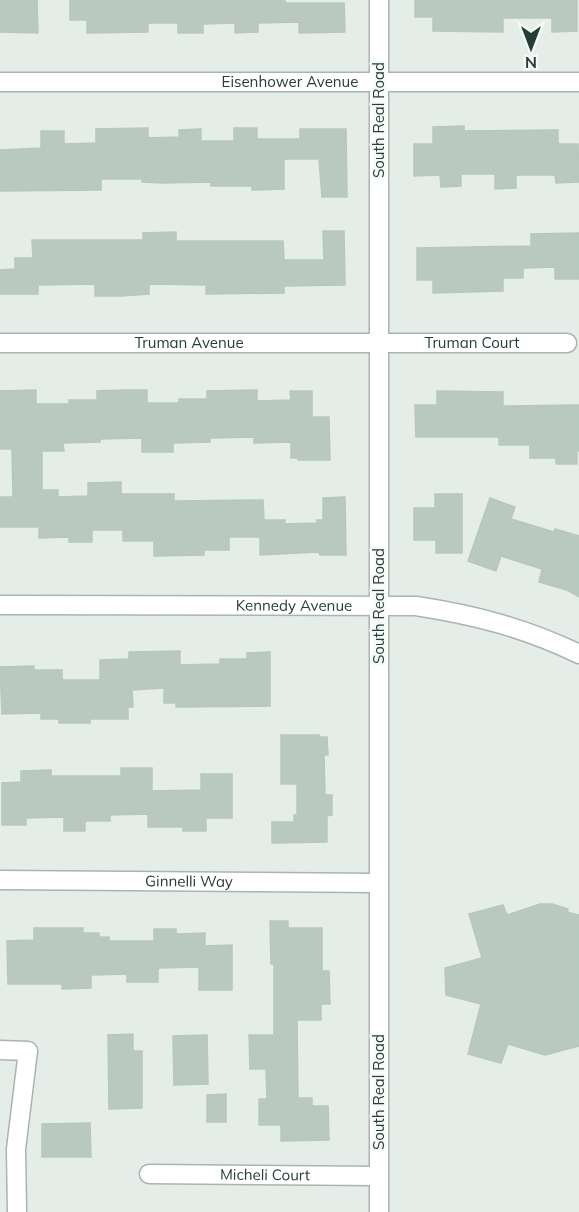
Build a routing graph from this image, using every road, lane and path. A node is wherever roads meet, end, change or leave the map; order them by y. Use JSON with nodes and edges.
{"nodes":[{"id":1,"x":379,"y":0,"type":"edge"},
{"id":2,"x":0,"y":82,"type":"edge"},
{"id":3,"x":379,"y":82,"type":"junction"},
{"id":4,"x":579,"y":82,"type":"edge"},
{"id":5,"x":0,"y":343,"type":"edge"},
{"id":6,"x":379,"y":343,"type":"junction"},
{"id":7,"x":567,"y":343,"type":"dead end"},
{"id":8,"x":0,"y":605,"type":"edge"},
{"id":9,"x":379,"y":605,"type":"junction"},
{"id":10,"x":579,"y":654,"type":"edge"},
{"id":11,"x":0,"y":880,"type":"edge"},
{"id":12,"x":379,"y":883,"type":"junction"},
{"id":13,"x":0,"y":1050,"type":"edge"},
{"id":14,"x":150,"y":1174,"type":"dead end"},
{"id":15,"x":379,"y":1176,"type":"junction"},
{"id":16,"x":17,"y":1212,"type":"edge"},
{"id":17,"x":379,"y":1212,"type":"edge"}],
"edges":[{"from":1,"to":3,"type":"street","name":"South Real Road"},
{"from":2,"to":3,"type":"street","name":"Eisenhower Avenue"},
{"from":3,"to":4,"type":"street","name":"Eisenhower Avenue"},
{"from":3,"to":6,"type":"street","name":"South Real Road"},
{"from":5,"to":6,"type":"street","name":"Truman Avenue"},
{"from":6,"to":7,"type":"street","name":"Truman Court"},
{"from":6,"to":9,"type":"street","name":"South Real Road"},
{"from":8,"to":9,"type":"street","name":"Kennedy Avenue"},
{"from":9,"to":10,"type":"street","name":"Kennedy Avenue"},
{"from":9,"to":12,"type":"street","name":"South Real Road"},
{"from":11,"to":12,"type":"street","name":"Ginnelli Way"},
{"from":12,"to":15,"type":"street","name":"South Real Road"},
{"from":13,"to":16,"type":"street"},
{"from":14,"to":15,"type":"street","name":"Micheli Court"},
{"from":15,"to":17,"type":"street","name":"South Real Road"}]}
